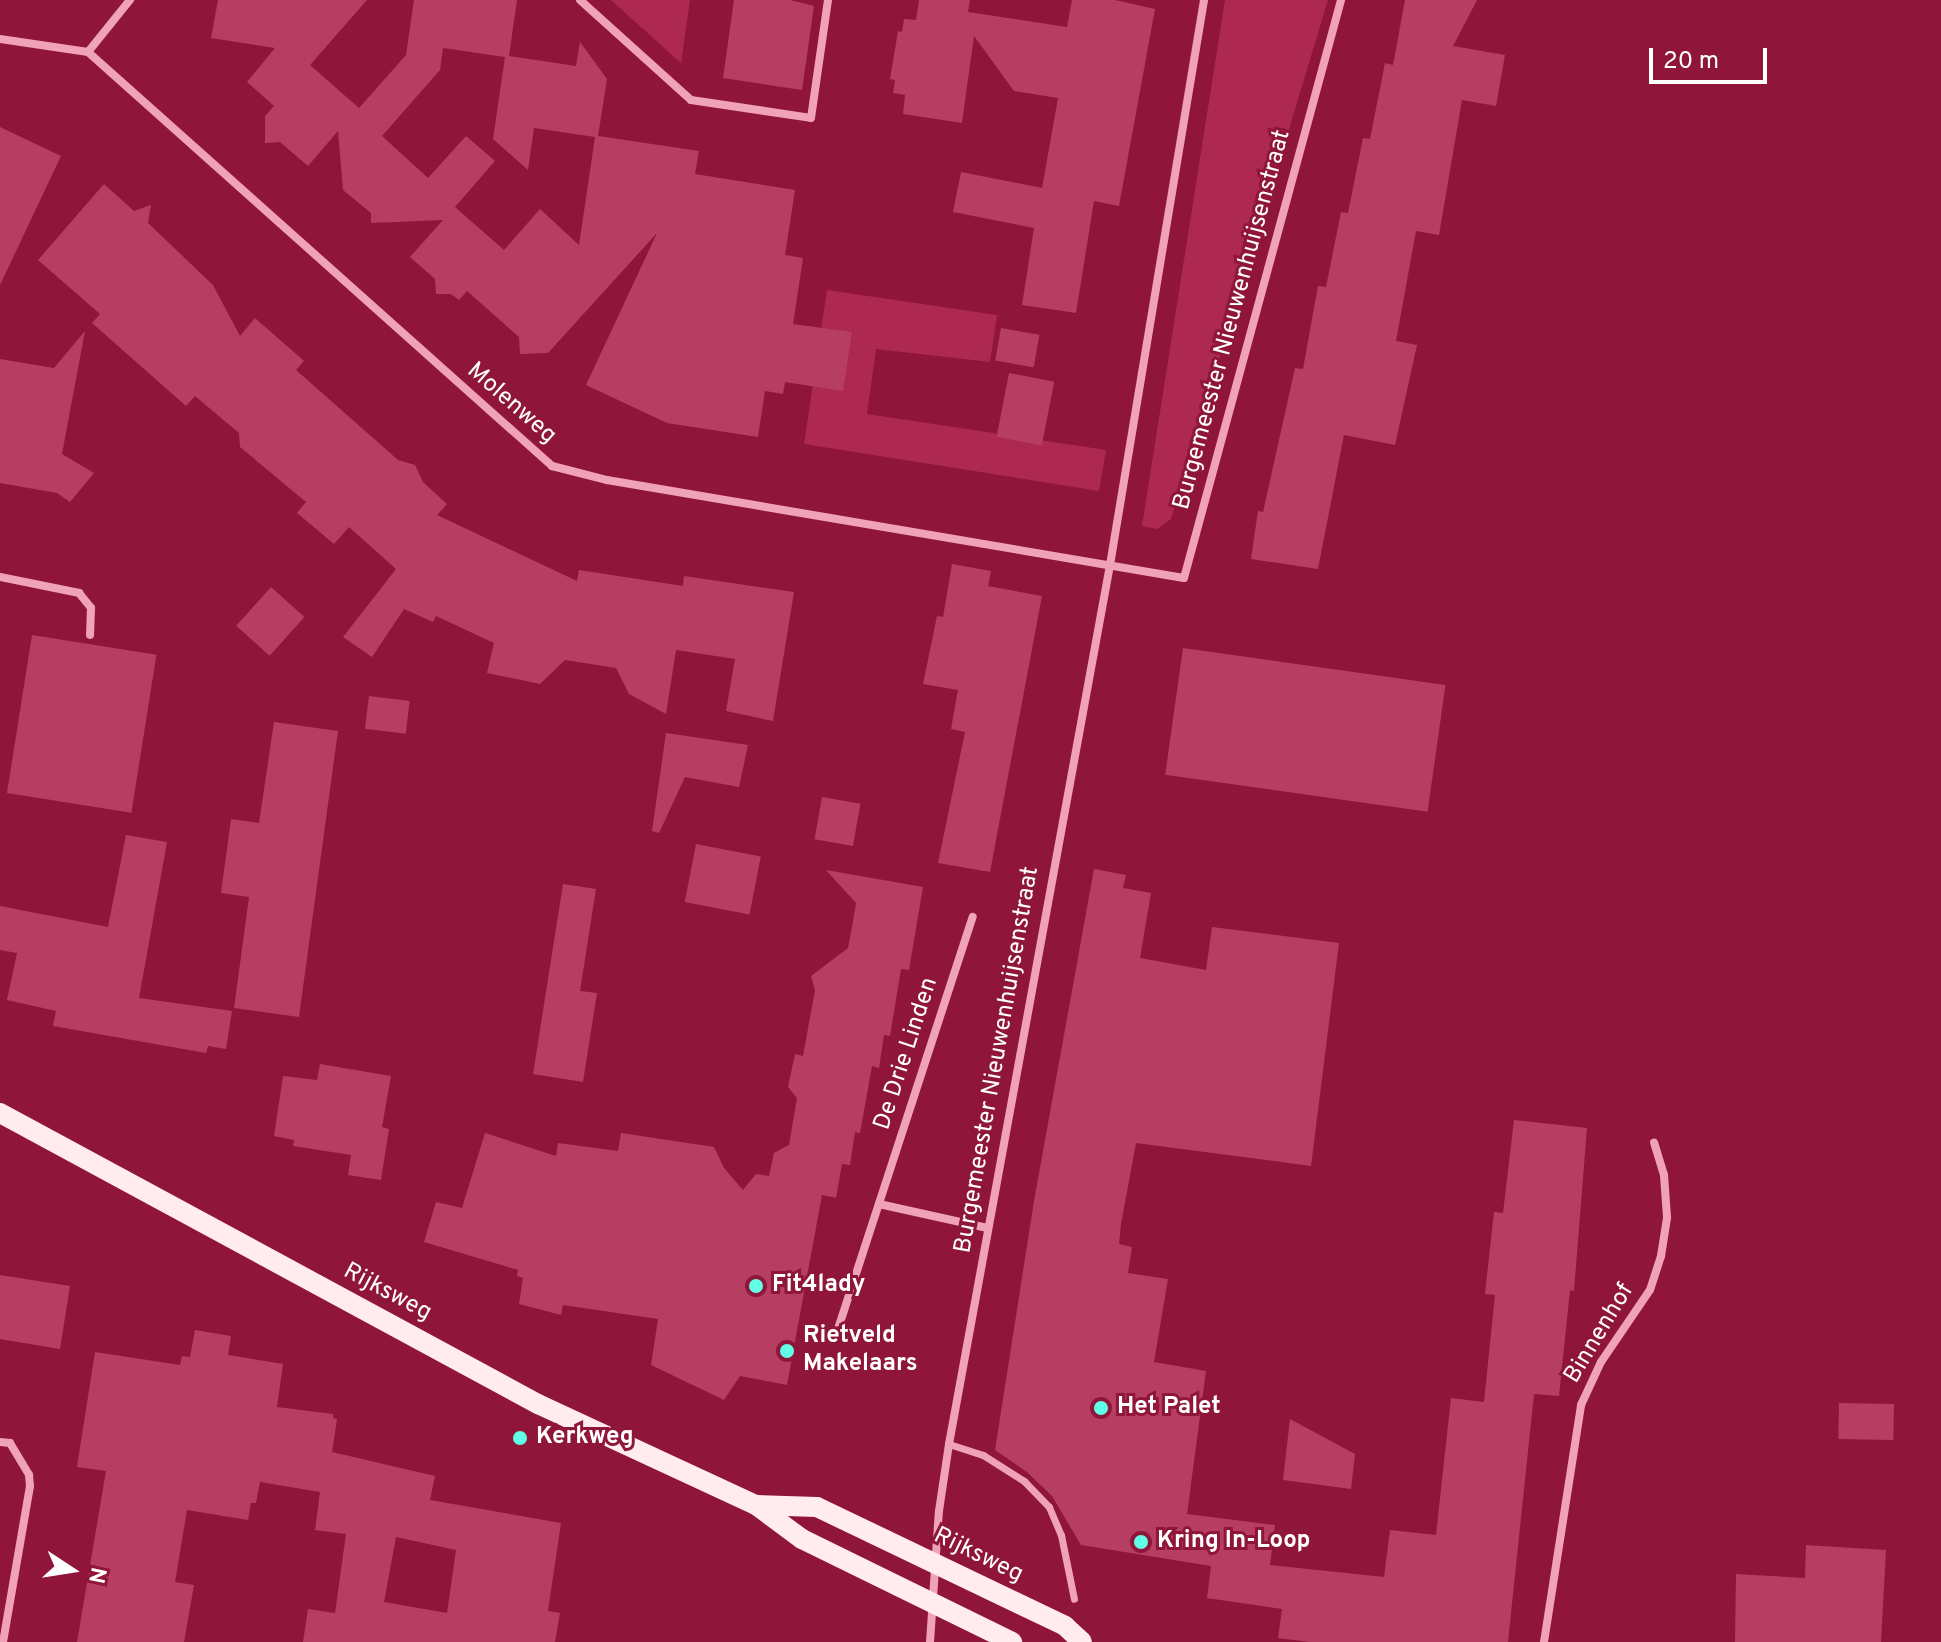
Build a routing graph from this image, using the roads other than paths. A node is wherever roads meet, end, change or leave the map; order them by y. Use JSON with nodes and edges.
{"nodes":[{"id":1,"x":130,"y":0,"type":"edge"},
{"id":2,"x":580,"y":0,"type":"edge"},
{"id":3,"x":828,"y":0,"type":"edge"},
{"id":4,"x":1204,"y":0,"type":"edge"},
{"id":5,"x":1341,"y":0,"type":"edge"},
{"id":6,"x":0,"y":39,"type":"edge"},
{"id":7,"x":88,"y":52,"type":"junction"},
{"id":8,"x":1110,"y":565,"type":"junction"},
{"id":9,"x":0,"y":577,"type":"edge"},
{"id":10,"x":90,"y":635,"type":"dead end"},
{"id":11,"x":973,"y":917,"type":"dead end"},
{"id":12,"x":0,"y":1113,"type":"edge"},
{"id":13,"x":1654,"y":1142,"type":"dead end"},
{"id":14,"x":879,"y":1204,"type":"junction"},
{"id":15,"x":987,"y":1228,"type":"junction"},
{"id":16,"x":836,"y":1335,"type":"dead end"},
{"id":17,"x":0,"y":1442,"type":"edge"},
{"id":18,"x":949,"y":1444,"type":"junction"},
{"id":19,"x":756,"y":1505,"type":"junction"},
{"id":20,"x":934,"y":1564,"type":"junction"},
{"id":21,"x":1074,"y":1599,"type":"dead end"},
{"id":22,"x":932,"y":1603,"type":"junction"},
{"id":23,"x":3,"y":1642,"type":"edge"},
{"id":24,"x":930,"y":1642,"type":"edge"},
{"id":25,"x":1012,"y":1642,"type":"edge"},
{"id":26,"x":1082,"y":1642,"type":"edge"},
{"id":27,"x":1544,"y":1642,"type":"edge"}],
"edges":[{"from":1,"to":7,"type":"street"},
{"from":2,"to":3,"type":"street"},
{"from":4,"to":8,"type":"street","name":"Burgemeester Nieuwenhuijsenstraat"},
{"from":5,"to":8,"type":"street","name":"Burgemeester Nieuwenhuijsenstraat"},
{"from":6,"to":7,"type":"street"},
{"from":7,"to":8,"type":"street","name":"Molenweg"},
{"from":8,"to":15,"type":"street","name":"Burgemeester Nieuwenhuijsenstraat"},
{"from":9,"to":10,"type":"street"},
{"from":11,"to":14,"type":"street","name":"De Drie Linden"},
{"from":12,"to":19,"type":"main road","name":"Rijksweg"},
{"from":13,"to":27,"type":"street","name":"Binnenhof"},
{"from":14,"to":15,"type":"street"},
{"from":14,"to":16,"type":"street","name":"De Drie Linden"},
{"from":15,"to":18,"type":"street","name":"Burgemeester Nieuwenhuijsenstraat"},
{"from":17,"to":23,"type":"street"},
{"from":18,"to":20,"type":"street","name":"Burgemeester Nieuwenhuijsenstraat"},
{"from":18,"to":21,"type":"street"},
{"from":19,"to":20,"type":"main road","name":"Rijksweg"},
{"from":19,"to":22,"type":"main road","name":"Rijksweg"},
{"from":20,"to":22,"type":"street","name":"Burgemeester Nieuwenhuijsenstraat"},
{"from":20,"to":26,"type":"main road","name":"Rijksweg"},
{"from":22,"to":24,"type":"street"},
{"from":22,"to":25,"type":"main road","name":"Rijksweg"}]}
